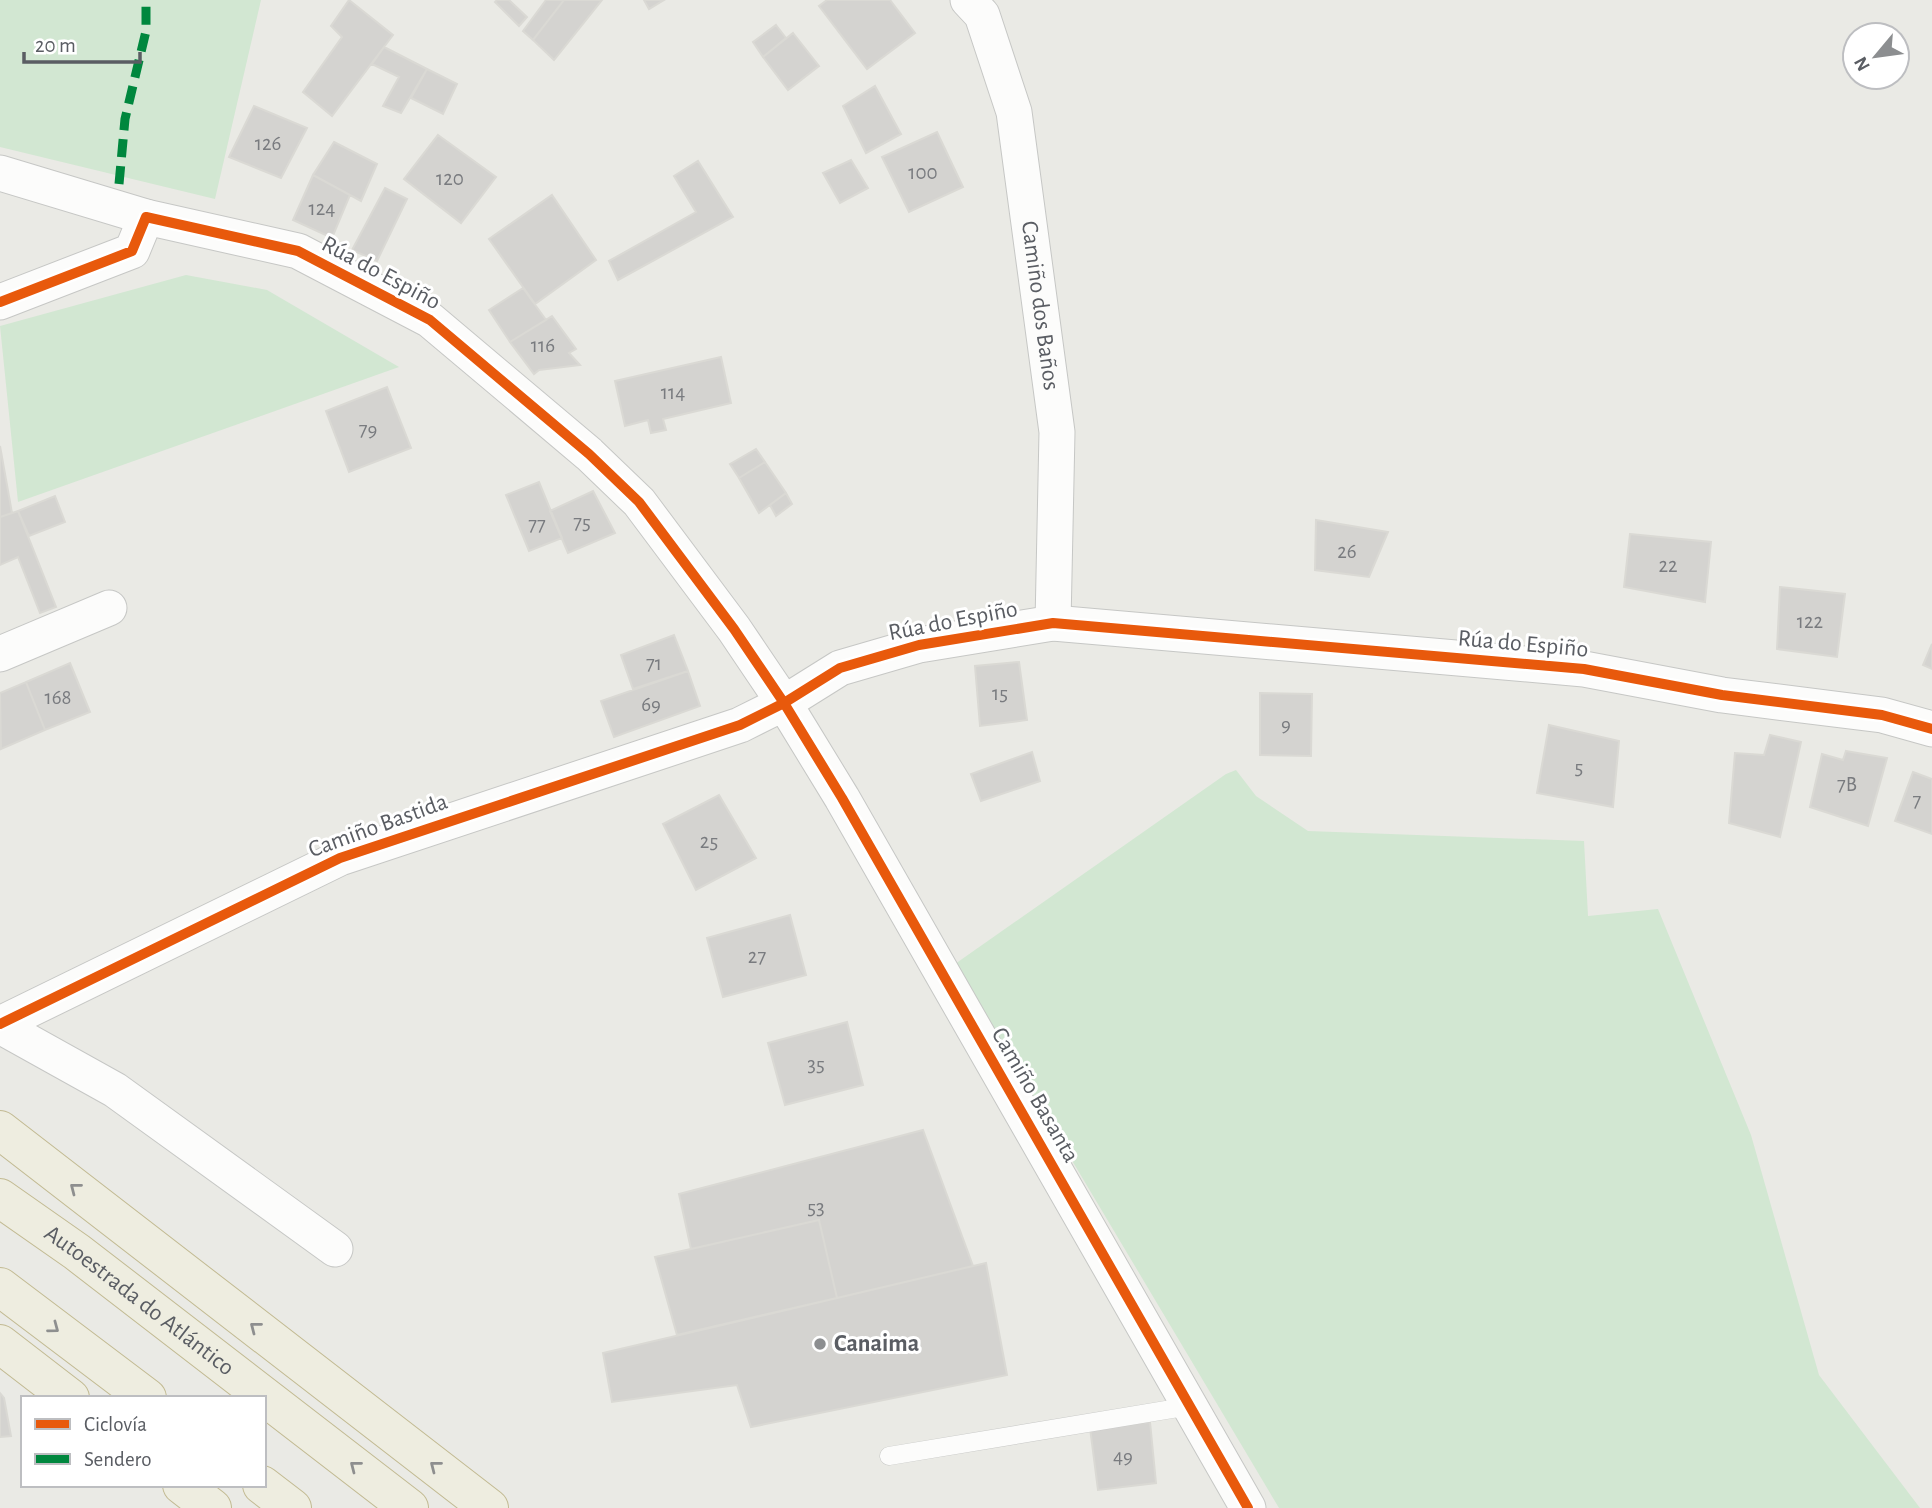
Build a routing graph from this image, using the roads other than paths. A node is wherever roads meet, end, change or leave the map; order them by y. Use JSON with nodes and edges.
{"nodes":[{"id":1,"x":968,"y":0,"type":"edge"},
{"id":2,"x":0,"y":173,"type":"edge"},
{"id":3,"x":146,"y":218,"type":"junction"},
{"id":4,"x":0,"y":302,"type":"edge"},
{"id":5,"x":109,"y":608,"type":"dead end"},
{"id":6,"x":1053,"y":623,"type":"junction"},
{"id":7,"x":0,"y":654,"type":"edge"},
{"id":8,"x":784,"y":703,"type":"junction"},
{"id":9,"x":1932,"y":729,"type":"edge"},
{"id":10,"x":0,"y":1025,"type":"edge"},
{"id":11,"x":0,"y":1130,"type":"edge"},
{"id":12,"x":0,"y":1198,"type":"edge"},
{"id":13,"x":335,"y":1249,"type":"dead end"},
{"id":14,"x":0,"y":1287,"type":"edge"},
{"id":15,"x":0,"y":1344,"type":"edge"},
{"id":16,"x":67,"y":1396,"type":"edge"},
{"id":17,"x":144,"y":1396,"type":"edge"},
{"id":18,"x":264,"y":1396,"type":"edge"},
{"id":19,"x":266,"y":1398,"type":"edge"},
{"id":20,"x":1190,"y":1406,"type":"junction"},
{"id":21,"x":889,"y":1456,"type":"dead end"},
{"id":22,"x":185,"y":1487,"type":"edge"},
{"id":23,"x":265,"y":1487,"type":"edge"},
{"id":24,"x":212,"y":1508,"type":"edge"},
{"id":25,"x":292,"y":1508,"type":"edge"},
{"id":26,"x":409,"y":1508,"type":"edge"},
{"id":27,"x":489,"y":1508,"type":"edge"},
{"id":28,"x":1248,"y":1508,"type":"edge"}],
"edges":[{"from":1,"to":6,"type":"street","name":"Camiño dos Baños"},
{"from":2,"to":3,"type":"street","name":"Rúa do Espiño"},
{"from":3,"to":4,"type":"street"},
{"from":3,"to":8,"type":"street","name":"Rúa do Espiño"},
{"from":5,"to":7,"type":"street"},
{"from":6,"to":8,"type":"street","name":"Rúa do Espiño"},
{"from":6,"to":9,"type":"street","name":"Rúa do Espiño"},
{"from":8,"to":10,"type":"street","name":"Camiño Bastida"},
{"from":8,"to":20,"type":"street","name":"Camiño Basanta"},
{"from":10,"to":13,"type":"street"},
{"from":27,"to":11,"type":"highway","one_way":true},
{"from":18,"to":12,"type":"highway","name":"Autoestrada do Atlántico","one_way":true},
{"from":14,"to":17,"type":"highway","one_way":true},
{"from":15,"to":16,"type":"highway"},
{"from":26,"to":19,"type":"highway","name":"Autoestrada do Atlántico","one_way":true},
{"from":20,"to":21,"type":"lane"},
{"from":20,"to":28,"type":"street","name":"Camiño Basanta"},
{"from":22,"to":24,"type":"highway"},
{"from":23,"to":25,"type":"highway"}]}
